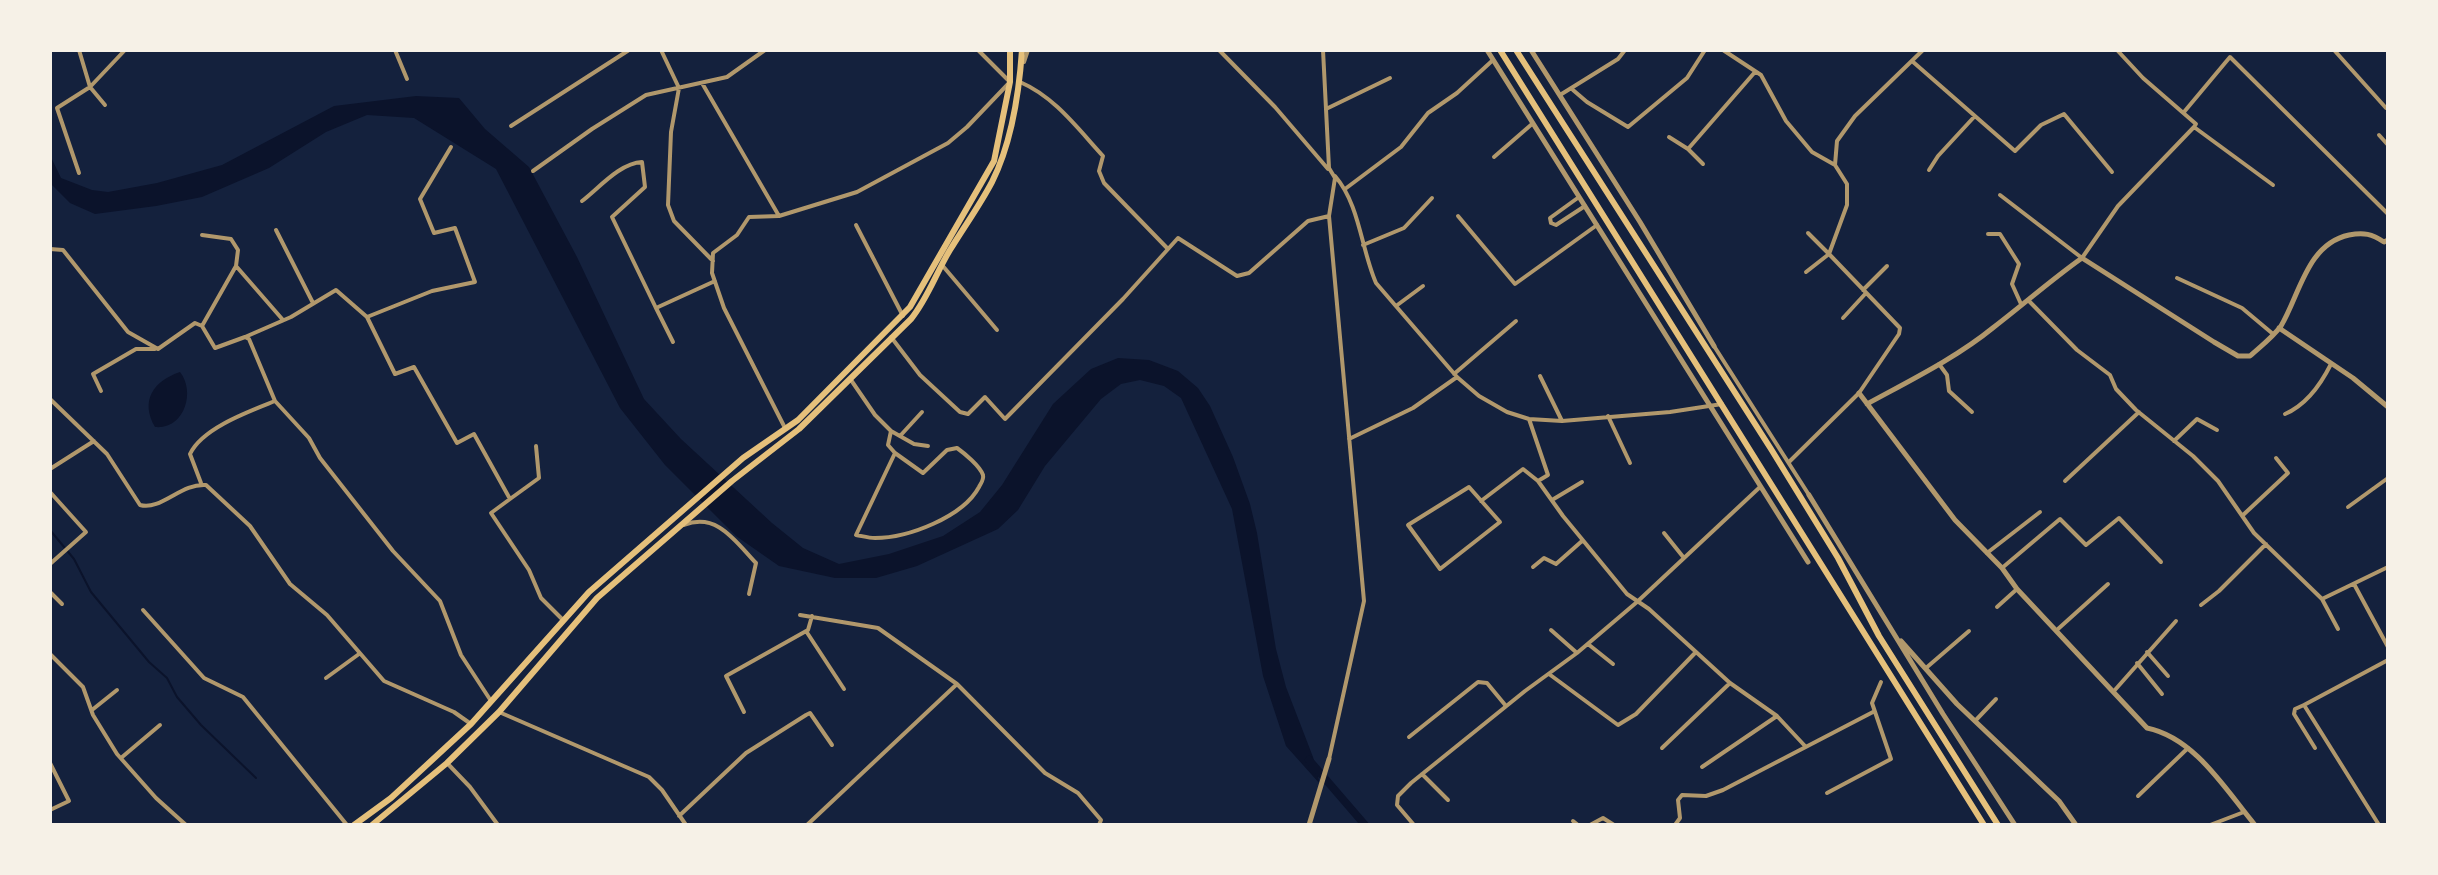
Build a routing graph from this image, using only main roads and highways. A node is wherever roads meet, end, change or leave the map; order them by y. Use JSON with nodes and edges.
{"nodes":[{"id":1,"x":1010,"y":50,"type":"edge"},
{"id":2,"x":1022,"y":50,"type":"edge"},
{"id":3,"x":1500,"y":50,"type":"edge"},
{"id":4,"x":1516,"y":50,"type":"edge"},
{"id":5,"x":1678,"y":304,"type":"junction"},
{"id":6,"x":1665,"y":312,"type":"junction"},
{"id":7,"x":1818,"y":556,"type":"junction"},
{"id":8,"x":1808,"y":562,"type":"road end"},
{"id":9,"x":428,"y":766,"type":"junction"},
{"id":10,"x":435,"y":773,"type":"junction"},
{"id":11,"x":354,"y":825,"type":"edge"},
{"id":12,"x":372,"y":825,"type":"edge"},
{"id":13,"x":1984,"y":825,"type":"edge"},
{"id":14,"x":1998,"y":825,"type":"edge"}],
"edges":[{"from":1,"to":9,"type":"main road"},
{"from":2,"to":10,"type":"main road"},
{"from":3,"to":6,"type":"main road"},
{"from":4,"to":5,"type":"main road"},
{"from":5,"to":6,"type":"main road"},
{"from":5,"to":14,"type":"main road"},
{"from":6,"to":7,"type":"main road"},
{"from":7,"to":8,"type":"main road"},
{"from":7,"to":13,"type":"main road"},
{"from":9,"to":10,"type":"main road"},
{"from":9,"to":11,"type":"main road"},
{"from":10,"to":12,"type":"main road"}]}
